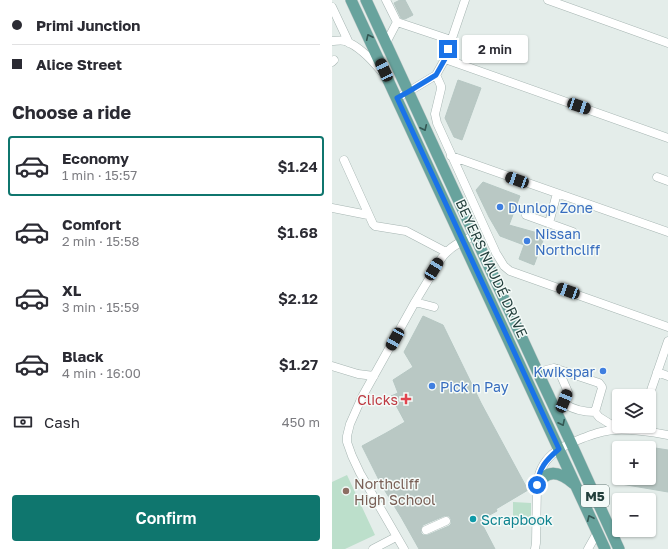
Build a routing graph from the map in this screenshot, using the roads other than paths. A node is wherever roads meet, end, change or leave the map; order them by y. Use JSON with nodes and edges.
{"nodes":[{"id":1,"x":351,"y":0,"type":"edge"},
{"id":2,"x":366,"y":0,"type":"edge"},
{"id":3,"x":386,"y":0,"type":"edge"},
{"id":4,"x":465,"y":0,"type":"edge"},
{"id":5,"x":548,"y":0,"type":"edge"},
{"id":6,"x":332,"y":7,"type":"edge"},
{"id":7,"x":397,"y":22,"type":"junction"},
{"id":8,"x":451,"y":40,"type":"junction"},
{"id":9,"x":332,"y":41,"type":"edge"},
{"id":10,"x":349,"y":43,"type":"junction"},
{"id":11,"x":386,"y":43,"type":"junction"},
{"id":12,"x":668,"y":43,"type":"edge"},
{"id":13,"x":445,"y":59,"type":"junction"},
{"id":14,"x":436,"y":75,"type":"junction"},
{"id":15,"x":391,"y":84,"type":"junction"},
{"id":16,"x":408,"y":92,"type":"junction"},
{"id":17,"x":397,"y":98,"type":"junction"},
{"id":18,"x":668,"y":138,"type":"edge"},
{"id":19,"x":451,"y":156,"type":"junction"},
{"id":20,"x":344,"y":160,"type":"dead end"},
{"id":21,"x":657,"y":177,"type":"dead end"},
{"id":22,"x":668,"y":181,"type":"edge"},
{"id":23,"x":557,"y":193,"type":"junction"},
{"id":24,"x":332,"y":208,"type":"edge"},
{"id":25,"x":368,"y":215,"type":"junction"},
{"id":26,"x":526,"y":215,"type":"dead end"},
{"id":27,"x":549,"y":223,"type":"junction"},
{"id":28,"x":573,"y":232,"type":"dead end"},
{"id":29,"x":668,"y":232,"type":"edge"},
{"id":30,"x":474,"y":236,"type":"junction"},
{"id":31,"x":462,"y":240,"type":"junction"},
{"id":32,"x":446,"y":252,"type":"junction"},
{"id":33,"x":415,"y":302,"type":"junction"},
{"id":34,"x":434,"y":307,"type":"dead end"},
{"id":35,"x":668,"y":327,"type":"edge"},
{"id":36,"x":668,"y":341,"type":"edge"},
{"id":37,"x":332,"y":366,"type":"edge"},
{"id":38,"x":558,"y":369,"type":"junction"},
{"id":39,"x":657,"y":372,"type":"junction"},
{"id":40,"x":374,"y":376,"type":"junction"},
{"id":41,"x":668,"y":376,"type":"edge"},
{"id":42,"x":540,"y":377,"type":"junction"},
{"id":43,"x":651,"y":389,"type":"edge"},
{"id":44,"x":597,"y":415,"type":"junction"},
{"id":45,"x":612,"y":426,"type":"edge"},
{"id":46,"x":612,"y":430,"type":"edge"},
{"id":47,"x":656,"y":432,"type":"edge"},
{"id":48,"x":595,"y":434,"type":"junction"},
{"id":49,"x":668,"y":435,"type":"edge"},
{"id":50,"x":571,"y":442,"type":"junction"},
{"id":51,"x":559,"y":449,"type":"junction"},
{"id":52,"x":537,"y":485,"type":"junction"},
{"id":53,"x":576,"y":486,"type":"junction"},
{"id":54,"x":446,"y":521,"type":"dead end"},
{"id":55,"x":426,"y":530,"type":"dead end"},
{"id":56,"x":597,"y":533,"type":"junction"},
{"id":57,"x":396,"y":537,"type":"junction"},
{"id":58,"x":373,"y":549,"type":"edge"},
{"id":59,"x":404,"y":549,"type":"edge"},
{"id":60,"x":535,"y":549,"type":"edge"},
{"id":61,"x":588,"y":549,"type":"edge"},
{"id":62,"x":605,"y":549,"type":"edge"},
{"id":63,"x":619,"y":549,"type":"edge"}],
"edges":[{"from":15,"to":1,"type":"main road","name":"BEYERS NAUDÉ DRIVE","number":"M5","one_way":true},
{"from":2,"to":11,"type":"main road","name":"BEYERS NAUDÉ DRIVE","number":"M5"},
{"from":3,"to":7,"type":"street"},
{"from":4,"to":8,"type":"street"},
{"from":5,"to":12,"type":"street"},
{"from":6,"to":10,"type":"street"},
{"from":7,"to":8,"type":"street"},
{"from":7,"to":11,"type":"street"},
{"from":8,"to":13,"type":"street"},
{"from":9,"to":10,"type":"street"},
{"from":10,"to":15,"type":"street"},
{"from":11,"to":16,"type":"main road","name":"BEYERS NAUDÉ DRIVE","number":"M5"},
{"from":13,"to":14,"type":"street"},
{"from":13,"to":18,"type":"street"},
{"from":14,"to":16,"type":"street"},
{"from":14,"to":19,"type":"street"},
{"from":15,"to":17,"type":"main road","name":"BEYERS NAUDÉ DRIVE","number":"M5"},
{"from":16,"to":17,"type":"street"},
{"from":16,"to":30,"type":"main road","name":"BEYERS NAUDÉ DRIVE","number":"M5","one_way":true},
{"from":17,"to":31,"type":"main road","name":"BEYERS NAUDÉ DRIVE","number":"M5"},
{"from":19,"to":23,"type":"street"},
{"from":19,"to":35,"type":"street"},
{"from":20,"to":25,"type":"street"},
{"from":21,"to":22,"type":"street"},
{"from":23,"to":27,"type":"street"},
{"from":23,"to":29,"type":"street"},
{"from":24,"to":25,"type":"street"},
{"from":25,"to":32,"type":"street"},
{"from":26,"to":27,"type":"street"},
{"from":27,"to":28,"type":"street"},
{"from":30,"to":31,"type":"street"},
{"from":30,"to":42,"type":"main road","name":"BEYERS NAUDÉ DRIVE","number":"M5"},
{"from":31,"to":32,"type":"street"},
{"from":31,"to":51,"type":"main road","name":"BEYERS NAUDÉ DRIVE","number":"M5"},
{"from":32,"to":33,"type":"street"},
{"from":33,"to":34,"type":"street"},
{"from":33,"to":40,"type":"street"},
{"from":36,"to":39,"type":"street"},
{"from":37,"to":40,"type":"street"},
{"from":38,"to":42,"type":"street"},
{"from":38,"to":44,"type":"street"},
{"from":38,"to":44,"type":"street"},
{"from":39,"to":41,"type":"street"},
{"from":39,"to":43,"type":"street"},
{"from":40,"to":57,"type":"street"},
{"from":42,"to":50,"type":"main road","name":"BEYERS NAUDÉ DRIVE","number":"M5","one_way":true},
{"from":44,"to":45,"type":"street"},
{"from":44,"to":48,"type":"street"},
{"from":46,"to":48,"type":"street"},
{"from":47,"to":49,"type":"street"},
{"from":48,"to":50,"type":"street"},
{"from":50,"to":51,"type":"street"},
{"from":50,"to":63,"type":"main road","name":"BEYERS NAUDÉ DRIVE","number":"M5"},
{"from":51,"to":52,"type":"street"},
{"from":51,"to":53,"type":"main road","name":"BEYERS NAUDÉ DRIVE","number":"M5"},
{"from":52,"to":53,"type":"main road"},
{"from":52,"to":60,"type":"street"},
{"from":56,"to":53,"type":"main road","name":"BEYERS NAUDÉ DRIVE","number":"M5","one_way":true},
{"from":54,"to":55,"type":"street"},
{"from":56,"to":61,"type":"street"},
{"from":56,"to":62,"type":"main road","name":"BEYERS NAUDÉ DRIVE","number":"M5"},
{"from":57,"to":58,"type":"street"},
{"from":57,"to":59,"type":"street"}]}
